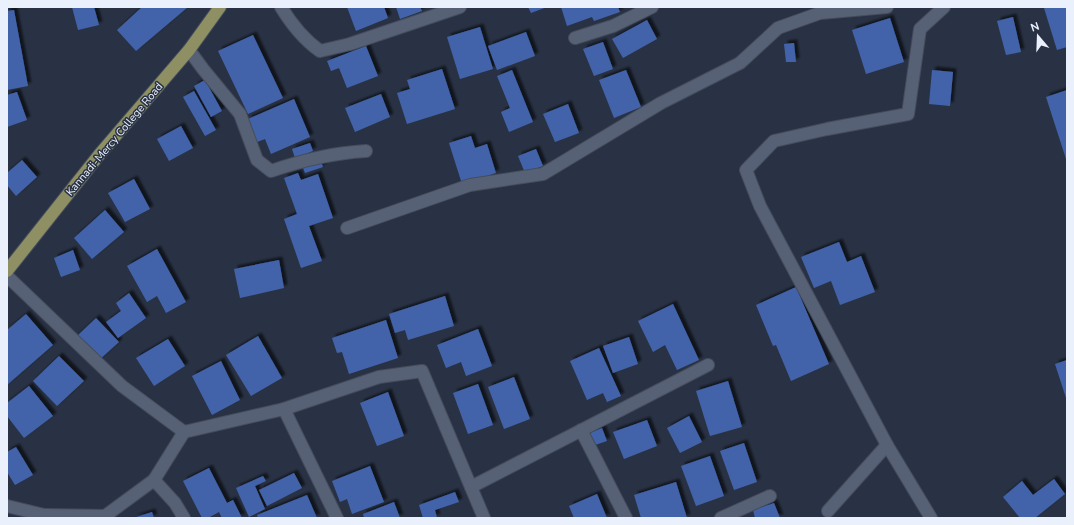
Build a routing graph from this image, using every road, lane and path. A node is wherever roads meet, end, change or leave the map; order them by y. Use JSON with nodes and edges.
{"nodes":[{"id":1,"x":220,"y":7,"type":"edge"},
{"id":2,"x":281,"y":7,"type":"edge"},
{"id":3,"x":460,"y":7,"type":"edge"},
{"id":4,"x":652,"y":7,"type":"edge"},
{"id":5,"x":886,"y":7,"type":"edge"},
{"id":6,"x":944,"y":7,"type":"edge"},
{"id":7,"x":575,"y":38,"type":"dead end"},
{"id":8,"x":189,"y":50,"type":"junction"},
{"id":9,"x":366,"y":152,"type":"dead end"},
{"id":10,"x":348,"y":228,"type":"dead end"},
{"id":11,"x":7,"y":271,"type":"edge"},
{"id":12,"x":7,"y":276,"type":"edge"},
{"id":13,"x":708,"y":365,"type":"dead end"},
{"id":14,"x":284,"y":409,"type":"junction"},
{"id":15,"x":581,"y":430,"type":"junction"},
{"id":16,"x":184,"y":432,"type":"junction"},
{"id":17,"x":887,"y":445,"type":"junction"},
{"id":18,"x":154,"y":480,"type":"junction"},
{"id":19,"x":471,"y":487,"type":"junction"},
{"id":20,"x":770,"y":496,"type":"dead end"},
{"id":21,"x":7,"y":506,"type":"edge"},
{"id":22,"x":828,"y":511,"type":"dead end"},
{"id":23,"x":44,"y":517,"type":"edge"},
{"id":24,"x":184,"y":518,"type":"edge"},
{"id":25,"x":337,"y":518,"type":"edge"},
{"id":26,"x":484,"y":518,"type":"edge"},
{"id":27,"x":626,"y":518,"type":"edge"},
{"id":28,"x":721,"y":518,"type":"edge"},
{"id":29,"x":931,"y":518,"type":"edge"}],
"edges":[{"from":1,"to":8,"type":"main road","name":"Kannadi-Mercy College Road"},
{"from":2,"to":3,"type":"street"},
{"from":4,"to":7,"type":"street"},
{"from":5,"to":10,"type":"street"},
{"from":6,"to":17,"type":"street"},
{"from":8,"to":9,"type":"street"},
{"from":8,"to":11,"type":"main road","name":"Kannadi-Mercy College Road"},
{"from":12,"to":16,"type":"street"},
{"from":13,"to":15,"type":"street"},
{"from":14,"to":16,"type":"street"},
{"from":14,"to":19,"type":"street"},
{"from":14,"to":25,"type":"street"},
{"from":15,"to":19,"type":"street"},
{"from":15,"to":27,"type":"street"},
{"from":16,"to":18,"type":"street"},
{"from":17,"to":22,"type":"street"},
{"from":17,"to":29,"type":"street"},
{"from":18,"to":23,"type":"street"},
{"from":18,"to":24,"type":"street"},
{"from":19,"to":26,"type":"street"},
{"from":20,"to":28,"type":"street"},
{"from":21,"to":23,"type":"street"}]}
